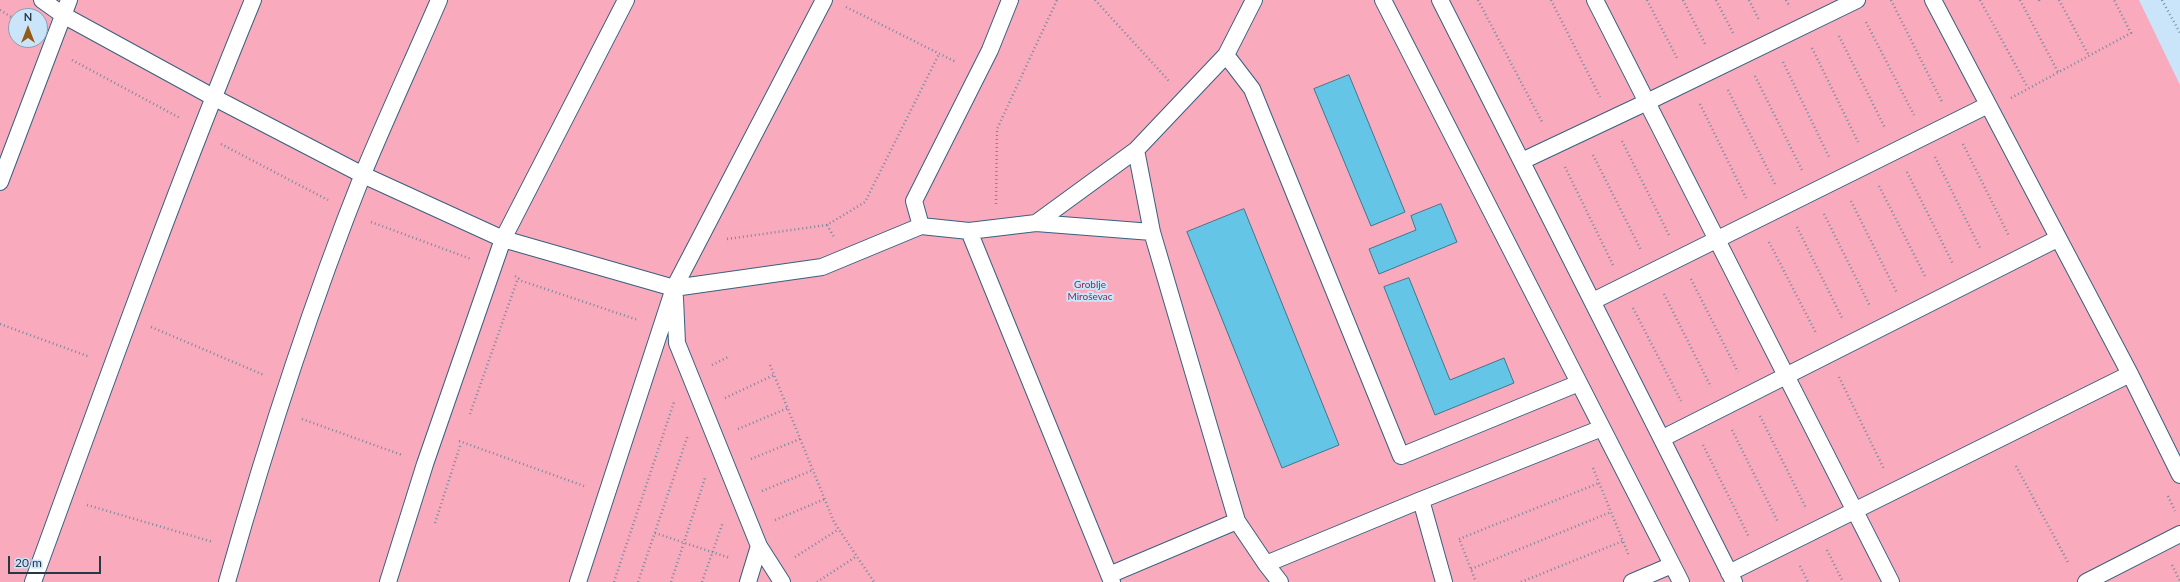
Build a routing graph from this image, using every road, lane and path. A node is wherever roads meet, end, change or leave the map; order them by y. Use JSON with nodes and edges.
{"nodes":[{"id":1,"x":42,"y":0,"type":"edge"},
{"id":2,"x":69,"y":0,"type":"edge"},
{"id":3,"x":253,"y":0,"type":"edge"},
{"id":4,"x":439,"y":0,"type":"edge"},
{"id":5,"x":626,"y":0,"type":"edge"},
{"id":6,"x":824,"y":0,"type":"edge"},
{"id":7,"x":1010,"y":0,"type":"edge"},
{"id":8,"x":1057,"y":0,"type":"edge"},
{"id":9,"x":1095,"y":0,"type":"edge"},
{"id":10,"x":1254,"y":0,"type":"edge"},
{"id":11,"x":1383,"y":0,"type":"edge"},
{"id":12,"x":1440,"y":0,"type":"edge"},
{"id":13,"x":1551,"y":0,"type":"edge"},
{"id":14,"x":1595,"y":0,"type":"edge"},
{"id":15,"x":1648,"y":0,"type":"edge"},
{"id":16,"x":1683,"y":0,"type":"edge"},
{"id":17,"x":1716,"y":0,"type":"edge"},
{"id":18,"x":1857,"y":0,"type":"edge"},
{"id":19,"x":1933,"y":0,"type":"edge"},
{"id":20,"x":1980,"y":0,"type":"edge"},
{"id":21,"x":2020,"y":0,"type":"edge"},
{"id":22,"x":2059,"y":0,"type":"edge"},
{"id":23,"x":2114,"y":0,"type":"edge"},
{"id":24,"x":2162,"y":0,"type":"edge"},
{"id":25,"x":845,"y":7,"type":"dead end"},
{"id":26,"x":63,"y":15,"type":"junction"},
{"id":27,"x":2180,"y":33,"type":"edge"},
{"id":28,"x":939,"y":54,"type":"dead end"},
{"id":29,"x":1226,"y":55,"type":"junction"},
{"id":30,"x":1745,"y":55,"type":"junction"},
{"id":31,"x":2089,"y":56,"type":"junction"},
{"id":32,"x":1718,"y":68,"type":"junction"},
{"id":33,"x":2058,"y":72,"type":"junction"},
{"id":34,"x":978,"y":73,"type":"junction"},
{"id":35,"x":1689,"y":82,"type":"junction"},
{"id":36,"x":2028,"y":88,"type":"junction"},
{"id":37,"x":213,"y":97,"type":"junction"},
{"id":38,"x":1185,"y":99,"type":"junction"},
{"id":39,"x":1647,"y":102,"type":"junction"},
{"id":40,"x":1988,"y":105,"type":"junction"},
{"id":41,"x":1611,"y":119,"type":"junction"},
{"id":42,"x":1582,"y":133,"type":"junction"},
{"id":43,"x":1136,"y":150,"type":"junction"},
{"id":44,"x":1522,"y":161,"type":"junction"},
{"id":45,"x":363,"y":175,"type":"junction"},
{"id":46,"x":0,"y":182,"type":"edge"},
{"id":47,"x":1812,"y":192,"type":"junction"},
{"id":48,"x":1786,"y":205,"type":"junction"},
{"id":49,"x":1757,"y":219,"type":"junction"},
{"id":50,"x":1036,"y":223,"type":"junction"},
{"id":51,"x":921,"y":226,"type":"junction"},
{"id":52,"x":996,"y":228,"type":"junction"},
{"id":53,"x":969,"y":231,"type":"junction"},
{"id":54,"x":1152,"y":232,"type":"junction"},
{"id":55,"x":503,"y":239,"type":"junction"},
{"id":56,"x":1716,"y":239,"type":"junction"},
{"id":57,"x":2057,"y":239,"type":"junction"},
{"id":58,"x":697,"y":244,"type":"junction"},
{"id":59,"x":1680,"y":258,"type":"junction"},
{"id":60,"x":1652,"y":272,"type":"junction"},
{"id":61,"x":519,"y":277,"type":"dead end"},
{"id":62,"x":674,"y":288,"type":"junction"},
{"id":63,"x":1593,"y":301,"type":"junction"},
{"id":64,"x":129,"y":317,"type":"junction"},
{"id":65,"x":0,"y":324,"type":"edge"},
{"id":66,"x":1881,"y":328,"type":"junction"},
{"id":67,"x":1854,"y":342,"type":"junction"},
{"id":68,"x":1828,"y":355,"type":"junction"},
{"id":69,"x":728,"y":357,"type":"dead end"},
{"id":70,"x":112,"y":365,"type":"junction"},
{"id":71,"x":770,"y":365,"type":"dead end"},
{"id":72,"x":2130,"y":374,"type":"junction"},
{"id":73,"x":690,"y":375,"type":"junction"},
{"id":74,"x":774,"y":375,"type":"junction"},
{"id":75,"x":1788,"y":376,"type":"junction"},
{"id":76,"x":1579,"y":383,"type":"junction"},
{"id":77,"x":286,"y":385,"type":"junction"},
{"id":78,"x":1749,"y":395,"type":"junction"},
{"id":79,"x":703,"y":408,"type":"junction"},
{"id":80,"x":1722,"y":409,"type":"junction"},
{"id":81,"x":279,"y":410,"type":"junction"},
{"id":82,"x":469,"y":419,"type":"dead end"},
{"id":83,"x":1602,"y":428,"type":"junction"},
{"id":84,"x":436,"y":433,"type":"junction"},
{"id":85,"x":463,"y":434,"type":"dead end"},
{"id":86,"x":1580,"y":436,"type":"junction"},
{"id":87,"x":800,"y":438,"type":"junction"},
{"id":88,"x":1663,"y":438,"type":"junction"},
{"id":89,"x":461,"y":442,"type":"junction"},
{"id":90,"x":425,"y":464,"type":"junction"},
{"id":91,"x":2016,"y":466,"type":"dead end"},
{"id":92,"x":728,"y":468,"type":"junction"},
{"id":93,"x":2180,"y":475,"type":"edge"},
{"id":94,"x":1599,"y":482,"type":"junction"},
{"id":95,"x":1895,"y":491,"type":"junction"},
{"id":96,"x":607,"y":494,"type":"junction"},
{"id":97,"x":63,"y":498,"type":"junction"},
{"id":98,"x":825,"y":499,"type":"junction"},
{"id":99,"x":1421,"y":500,"type":"junction"},
{"id":100,"x":1855,"y":511,"type":"junction"},
{"id":101,"x":1611,"y":512,"type":"junction"},
{"id":102,"x":1237,"y":521,"type":"junction"},
{"id":103,"x":839,"y":528,"type":"junction"},
{"id":104,"x":752,"y":529,"type":"junction"},
{"id":105,"x":432,"y":530,"type":"dead end"},
{"id":106,"x":1816,"y":530,"type":"junction"},
{"id":107,"x":655,"y":533,"type":"junction"},
{"id":108,"x":2180,"y":534,"type":"edge"},
{"id":109,"x":1459,"y":539,"type":"dead end"},
{"id":110,"x":1623,"y":541,"type":"junction"},
{"id":111,"x":1788,"y":544,"type":"junction"},
{"id":112,"x":759,"y":546,"type":"junction"},
{"id":113,"x":236,"y":549,"type":"junction"},
{"id":114,"x":857,"y":556,"type":"junction"},
{"id":115,"x":1266,"y":564,"type":"junction"},
{"id":116,"x":1672,"y":565,"type":"junction"},
{"id":117,"x":753,"y":566,"type":"junction"},
{"id":118,"x":2071,"y":568,"type":"dead end"},
{"id":119,"x":1471,"y":569,"type":"dead end"},
{"id":120,"x":779,"y":576,"type":"edge"},
{"id":121,"x":1732,"y":577,"type":"edge"},
{"id":122,"x":1110,"y":579,"type":"edge"},
{"id":123,"x":1636,"y":581,"type":"edge"},
{"id":124,"x":33,"y":582,"type":"edge"},
{"id":125,"x":227,"y":582,"type":"edge"},
{"id":126,"x":388,"y":582,"type":"edge"},
{"id":127,"x":578,"y":582,"type":"edge"},
{"id":128,"x":614,"y":582,"type":"edge"},
{"id":129,"x":638,"y":582,"type":"edge"},
{"id":130,"x":748,"y":582,"type":"edge"},
{"id":131,"x":817,"y":582,"type":"edge"},
{"id":132,"x":874,"y":582,"type":"edge"},
{"id":133,"x":1280,"y":582,"type":"edge"},
{"id":134,"x":1444,"y":582,"type":"edge"},
{"id":135,"x":1521,"y":582,"type":"edge"},
{"id":136,"x":1680,"y":582,"type":"edge"},
{"id":137,"x":1808,"y":582,"type":"edge"},
{"id":138,"x":1843,"y":582,"type":"edge"},
{"id":139,"x":1891,"y":582,"type":"edge"},
{"id":140,"x":2086,"y":582,"type":"edge"}],
"edges":[{"from":1,"to":26,"type":"lane"},
{"from":2,"to":26,"type":"lane"},
{"from":3,"to":37,"type":"lane"},
{"from":4,"to":45,"type":"lane"},
{"from":5,"to":55,"type":"lane"},
{"from":6,"to":58,"type":"lane"},
{"from":7,"to":34,"type":"lane"},
{"from":8,"to":52,"type":"path"},
{"from":9,"to":38,"type":"path"},
{"from":10,"to":29,"type":"lane"},
{"from":11,"to":76,"type":"lane"},
{"from":12,"to":44,"type":"lane"},
{"from":13,"to":41,"type":"path"},
{"from":14,"to":39,"type":"lane"},
{"from":15,"to":35,"type":"path"},
{"from":16,"to":32,"type":"path"},
{"from":17,"to":30,"type":"path"},
{"from":18,"to":30,"type":"lane"},
{"from":19,"to":40,"type":"lane"},
{"from":20,"to":36,"type":"path"},
{"from":21,"to":33,"type":"path"},
{"from":22,"to":31,"type":"path"},
{"from":23,"to":31,"type":"path"},
{"from":24,"to":27,"type":"path"},
{"from":25,"to":34,"type":"path"},
{"from":26,"to":37,"type":"lane"},
{"from":26,"to":46,"type":"lane"},
{"from":28,"to":58,"type":"path"},
{"from":29,"to":38,"type":"lane"},
{"from":29,"to":76,"type":"lane"},
{"from":30,"to":32,"type":"lane"},
{"from":30,"to":47,"type":"path"},
{"from":31,"to":33,"type":"path"},
{"from":32,"to":35,"type":"lane"},
{"from":32,"to":48,"type":"path"},
{"from":33,"to":36,"type":"path"},
{"from":34,"to":51,"type":"lane"},
{"from":35,"to":39,"type":"lane"},
{"from":35,"to":49,"type":"path"},
{"from":36,"to":40,"type":"path"},
{"from":37,"to":45,"type":"lane"},
{"from":37,"to":64,"type":"lane"},
{"from":38,"to":43,"type":"lane"},
{"from":39,"to":41,"type":"lane"},
{"from":39,"to":56,"type":"lane"},
{"from":40,"to":47,"type":"lane"},
{"from":40,"to":57,"type":"lane"},
{"from":41,"to":42,"type":"lane"},
{"from":41,"to":59,"type":"path"},
{"from":42,"to":44,"type":"lane"},
{"from":42,"to":60,"type":"path"},
{"from":43,"to":50,"type":"lane"},
{"from":43,"to":54,"type":"lane"},
{"from":44,"to":63,"type":"lane"},
{"from":45,"to":55,"type":"lane"},
{"from":45,"to":77,"type":"lane"},
{"from":47,"to":48,"type":"lane"},
{"from":47,"to":66,"type":"path"},
{"from":48,"to":49,"type":"lane"},
{"from":48,"to":67,"type":"path"},
{"from":49,"to":56,"type":"lane"},
{"from":49,"to":68,"type":"path"},
{"from":50,"to":52,"type":"lane"},
{"from":50,"to":54,"type":"lane"},
{"from":51,"to":53,"type":"lane"},
{"from":51,"to":62,"type":"lane"},
{"from":52,"to":53,"type":"lane"},
{"from":53,"to":122,"type":"lane"},
{"from":54,"to":102,"type":"lane"},
{"from":55,"to":62,"type":"lane"},
{"from":55,"to":84,"type":"lane"},
{"from":56,"to":59,"type":"lane"},
{"from":56,"to":75,"type":"lane"},
{"from":57,"to":66,"type":"lane"},
{"from":57,"to":72,"type":"lane"},
{"from":58,"to":62,"type":"lane"},
{"from":59,"to":60,"type":"lane"},
{"from":59,"to":78,"type":"path"},
{"from":60,"to":63,"type":"lane"},
{"from":60,"to":80,"type":"path"},
{"from":61,"to":82,"type":"path"},
{"from":62,"to":73,"type":"lane"},
{"from":62,"to":96,"type":"lane"},
{"from":63,"to":88,"type":"lane"},
{"from":64,"to":70,"type":"lane"},
{"from":64,"to":77,"type":"path"},
{"from":65,"to":70,"type":"path"},
{"from":66,"to":67,"type":"lane"},
{"from":67,"to":68,"type":"lane"},
{"from":68,"to":75,"type":"lane"},
{"from":68,"to":95,"type":"path"},
{"from":69,"to":73,"type":"path"},
{"from":70,"to":97,"type":"lane"},
{"from":71,"to":74,"type":"path"},
{"from":72,"to":93,"type":"lane"},
{"from":72,"to":95,"type":"lane"},
{"from":73,"to":79,"type":"lane"},
{"from":73,"to":128,"type":"path"},
{"from":74,"to":79,"type":"path"},
{"from":74,"to":87,"type":"path"},
{"from":75,"to":78,"type":"lane"},
{"from":75,"to":100,"type":"lane"},
{"from":76,"to":83,"type":"lane"},
{"from":77,"to":81,"type":"lane"},
{"from":78,"to":80,"type":"lane"},
{"from":78,"to":106,"type":"path"},
{"from":79,"to":92,"type":"lane"},
{"from":79,"to":107,"type":"path"},
{"from":80,"to":88,"type":"lane"},
{"from":80,"to":111,"type":"path"},
{"from":81,"to":90,"type":"path"},
{"from":81,"to":113,"type":"lane"},
{"from":83,"to":86,"type":"lane"},
{"from":83,"to":116,"type":"lane"},
{"from":84,"to":89,"type":"path"},
{"from":84,"to":90,"type":"lane"},
{"from":85,"to":89,"type":"path"},
{"from":86,"to":94,"type":"path"},
{"from":86,"to":99,"type":"lane"},
{"from":87,"to":92,"type":"path"},
{"from":87,"to":98,"type":"path"},
{"from":88,"to":121,"type":"lane"},
{"from":89,"to":96,"type":"path"},
{"from":89,"to":105,"type":"path"},
{"from":90,"to":126,"type":"lane"},
{"from":91,"to":118,"type":"path"},
{"from":92,"to":104,"type":"lane"},
{"from":94,"to":101,"type":"path"},
{"from":94,"to":109,"type":"path"},
{"from":95,"to":100,"type":"lane"},
{"from":96,"to":127,"type":"lane"},
{"from":97,"to":113,"type":"path"},
{"from":97,"to":124,"type":"lane"},
{"from":98,"to":103,"type":"path"},
{"from":98,"to":104,"type":"path"},
{"from":99,"to":115,"type":"lane"},
{"from":99,"to":134,"type":"lane"},
{"from":100,"to":106,"type":"lane"},
{"from":100,"to":139,"type":"lane"},
{"from":101,"to":110,"type":"path"},
{"from":101,"to":119,"type":"path"},
{"from":102,"to":115,"type":"lane"},
{"from":102,"to":122,"type":"lane"},
{"from":103,"to":114,"type":"path"},
{"from":103,"to":120,"type":"path"},
{"from":104,"to":112,"type":"lane"},
{"from":106,"to":111,"type":"lane"},
{"from":106,"to":138,"type":"path"},
{"from":107,"to":117,"type":"path"},
{"from":107,"to":129,"type":"path"},
{"from":108,"to":140,"type":"lane"},
{"from":110,"to":123,"type":"path"},
{"from":110,"to":135,"type":"path"},
{"from":111,"to":121,"type":"lane"},
{"from":111,"to":137,"type":"path"},
{"from":112,"to":117,"type":"lane"},
{"from":112,"to":120,"type":"lane"},
{"from":113,"to":125,"type":"lane"},
{"from":114,"to":131,"type":"path"},
{"from":114,"to":132,"type":"path"},
{"from":115,"to":133,"type":"lane"},
{"from":116,"to":123,"type":"lane"},
{"from":116,"to":136,"type":"lane"},
{"from":117,"to":130,"type":"lane"}]}
